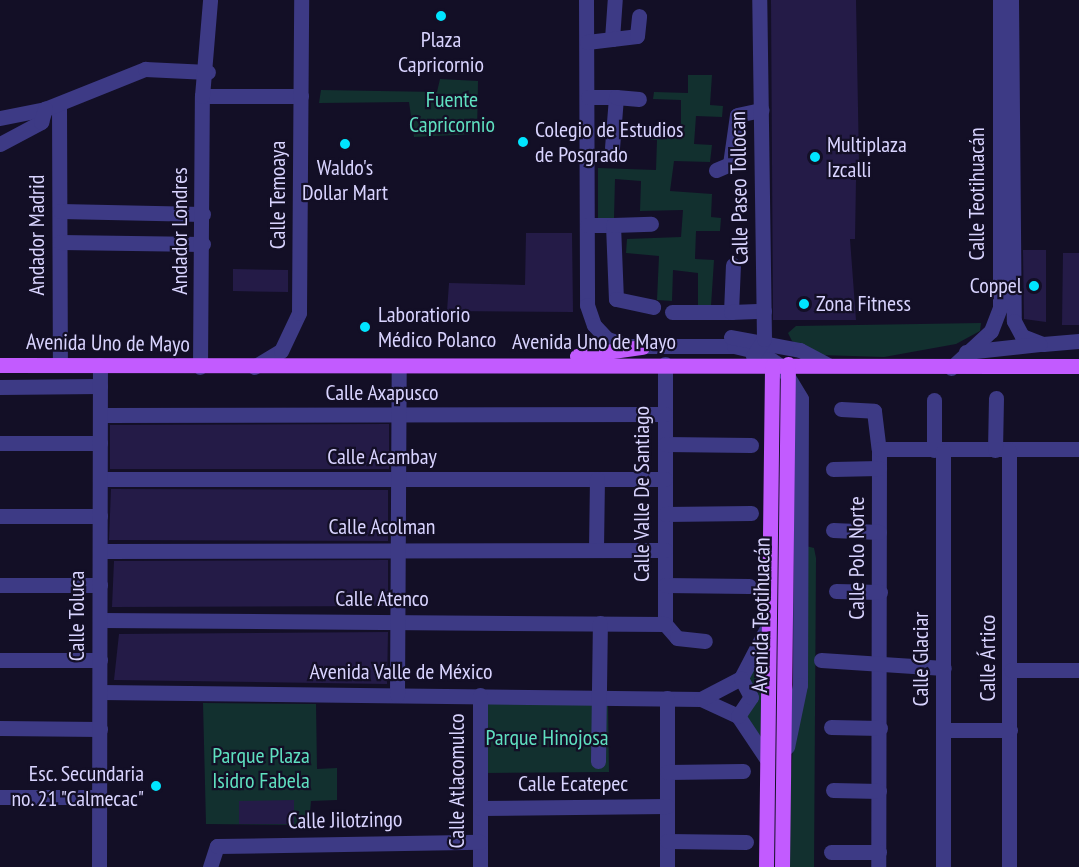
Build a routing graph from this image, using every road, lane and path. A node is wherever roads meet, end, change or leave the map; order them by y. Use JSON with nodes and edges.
{"nodes":[{"id":1,"x":210,"y":0,"type":"edge"},
{"id":2,"x":301,"y":0,"type":"edge"},
{"id":3,"x":586,"y":0,"type":"edge"},
{"id":4,"x":615,"y":0,"type":"edge"},
{"id":5,"x":759,"y":0,"type":"edge"},
{"id":6,"x":1000,"y":0,"type":"edge"},
{"id":7,"x":1011,"y":0,"type":"edge"},
{"id":8,"x":639,"y":16,"type":"dead end"},
{"id":9,"x":612,"y":39,"type":"junction"},
{"id":10,"x":587,"y":42,"type":"junction"},
{"id":11,"x":208,"y":72,"type":"junction"},
{"id":12,"x":202,"y":96,"type":"junction"},
{"id":13,"x":301,"y":96,"type":"junction"},
{"id":14,"x":588,"y":97,"type":"junction"},
{"id":15,"x":616,"y":98,"type":"junction"},
{"id":16,"x":639,"y":99,"type":"dead end"},
{"id":17,"x":52,"y":107,"type":"junction"},
{"id":18,"x":761,"y":110,"type":"junction"},
{"id":19,"x":0,"y":117,"type":"edge"},
{"id":20,"x":0,"y":144,"type":"edge"},
{"id":21,"x":612,"y":148,"type":"dead end"},
{"id":22,"x":716,"y":170,"type":"dead end"},
{"id":23,"x":60,"y":212,"type":"junction"},
{"id":24,"x":202,"y":214,"type":"junction"},
{"id":25,"x":651,"y":224,"type":"dead end"},
{"id":26,"x":613,"y":225,"type":"junction"},
{"id":27,"x":587,"y":233,"type":"junction"},
{"id":28,"x":60,"y":242,"type":"junction"},
{"id":29,"x":203,"y":244,"type":"junction"},
{"id":30,"x":733,"y":265,"type":"dead end"},
{"id":31,"x":653,"y":306,"type":"dead end"},
{"id":32,"x":764,"y":311,"type":"junction"},
{"id":33,"x":672,"y":312,"type":"dead end"},
{"id":34,"x":731,"y":312,"type":"junction"},
{"id":35,"x":764,"y":339,"type":"junction"},
{"id":36,"x":1079,"y":341,"type":"edge"},
{"id":37,"x":1043,"y":344,"type":"junction"},
{"id":38,"x":650,"y":347,"type":"junction"},
{"id":39,"x":966,"y":352,"type":"junction"},
{"id":40,"x":536,"y":364,"type":"junction"},
{"id":41,"x":665,"y":364,"type":"junction"},
{"id":42,"x":788,"y":364,"type":"junction"},
{"id":43,"x":0,"y":365,"type":"edge"},
{"id":44,"x":60,"y":365,"type":"junction"},
{"id":45,"x":100,"y":365,"type":"junction"},
{"id":46,"x":741,"y":365,"type":"junction"},
{"id":47,"x":828,"y":365,"type":"junction"},
{"id":48,"x":399,"y":366,"type":"junction"},
{"id":49,"x":772,"y":366,"type":"junction"},
{"id":50,"x":1079,"y":366,"type":"edge"},
{"id":51,"x":200,"y":367,"type":"junction"},
{"id":52,"x":251,"y":368,"type":"junction"},
{"id":53,"x":951,"y":368,"type":"junction"},
{"id":54,"x":100,"y":386,"type":"junction"},
{"id":55,"x":0,"y":387,"type":"edge"},
{"id":56,"x":996,"y":398,"type":"dead end"},
{"id":57,"x":934,"y":400,"type":"dead end"},
{"id":58,"x":841,"y":409,"type":"dead end"},
{"id":59,"x":665,"y":414,"type":"junction"},
{"id":60,"x":100,"y":415,"type":"junction"},
{"id":61,"x":397,"y":415,"type":"junction"},
{"id":62,"x":0,"y":443,"type":"edge"},
{"id":63,"x":100,"y":443,"type":"junction"},
{"id":64,"x":665,"y":444,"type":"junction"},
{"id":65,"x":751,"y":445,"type":"dead end"},
{"id":66,"x":879,"y":449,"type":"junction"},
{"id":67,"x":1079,"y":449,"type":"edge"},
{"id":68,"x":1002,"y":450,"type":"junction"},
{"id":69,"x":939,"y":451,"type":"junction"},
{"id":70,"x":778,"y":454,"type":"junction"},
{"id":71,"x":879,"y":468,"type":"junction"},
{"id":72,"x":833,"y":469,"type":"dead end"},
{"id":73,"x":100,"y":479,"type":"junction"},
{"id":74,"x":597,"y":479,"type":"junction"},
{"id":75,"x":665,"y":479,"type":"junction"},
{"id":76,"x":397,"y":480,"type":"junction"},
{"id":77,"x":751,"y":513,"type":"dead end"},
{"id":78,"x":665,"y":514,"type":"junction"},
{"id":79,"x":0,"y":516,"type":"edge"},
{"id":80,"x":100,"y":516,"type":"junction"},
{"id":81,"x":832,"y":530,"type":"dead end"},
{"id":82,"x":879,"y":532,"type":"junction"},
{"id":83,"x":596,"y":549,"type":"junction"},
{"id":84,"x":397,"y":550,"type":"junction"},
{"id":85,"x":665,"y":550,"type":"junction"},
{"id":86,"x":100,"y":551,"type":"junction"},
{"id":87,"x":0,"y":585,"type":"edge"},
{"id":88,"x":100,"y":585,"type":"junction"},
{"id":89,"x":665,"y":585,"type":"junction"},
{"id":90,"x":749,"y":586,"type":"dead end"},
{"id":91,"x":836,"y":591,"type":"dead end"},
{"id":92,"x":880,"y":592,"type":"junction"},
{"id":93,"x":100,"y":620,"type":"junction"},
{"id":94,"x":397,"y":621,"type":"junction"},
{"id":95,"x":600,"y":623,"type":"junction"},
{"id":96,"x":769,"y":623,"type":"junction"},
{"id":97,"x":665,"y":624,"type":"junction"},
{"id":98,"x":705,"y":641,"type":"dead end"},
{"id":99,"x":0,"y":660,"type":"edge"},
{"id":100,"x":100,"y":660,"type":"junction"},
{"id":101,"x":821,"y":660,"type":"dead end"},
{"id":102,"x":880,"y":663,"type":"junction"},
{"id":103,"x":944,"y":668,"type":"junction"},
{"id":104,"x":1011,"y":670,"type":"junction"},
{"id":105,"x":1079,"y":670,"type":"edge"},
{"id":106,"x":741,"y":678,"type":"junction"},
{"id":107,"x":100,"y":692,"type":"junction"},
{"id":108,"x":397,"y":695,"type":"junction"},
{"id":109,"x":480,"y":695,"type":"junction"},
{"id":110,"x":599,"y":696,"type":"junction"},
{"id":111,"x":667,"y":698,"type":"junction"},
{"id":112,"x":701,"y":699,"type":"junction"},
{"id":113,"x":738,"y":716,"type":"junction"},
{"id":114,"x":831,"y":727,"type":"dead end"},
{"id":115,"x":0,"y":728,"type":"edge"},
{"id":116,"x":880,"y":728,"type":"junction"},
{"id":117,"x":100,"y":729,"type":"junction"},
{"id":118,"x":944,"y":730,"type":"junction"},
{"id":119,"x":1010,"y":730,"type":"junction"},
{"id":120,"x":766,"y":758,"type":"junction"},
{"id":121,"x":598,"y":761,"type":"dead end"},
{"id":122,"x":743,"y":771,"type":"dead end"},
{"id":123,"x":667,"y":772,"type":"junction"},
{"id":124,"x":781,"y":775,"type":"junction"},
{"id":125,"x":833,"y":790,"type":"dead end"},
{"id":126,"x":879,"y":790,"type":"junction"},
{"id":127,"x":0,"y":797,"type":"edge"},
{"id":128,"x":99,"y":797,"type":"junction"},
{"id":129,"x":667,"y":806,"type":"junction"},
{"id":130,"x":480,"y":808,"type":"junction"},
{"id":131,"x":480,"y":842,"type":"junction"},
{"id":132,"x":667,"y":842,"type":"junction"},
{"id":133,"x":746,"y":842,"type":"dead end"},
{"id":134,"x":831,"y":852,"type":"dead end"},
{"id":135,"x":878,"y":860,"type":"edge"},
{"id":136,"x":99,"y":867,"type":"edge"},
{"id":137,"x":210,"y":867,"type":"edge"},
{"id":138,"x":480,"y":867,"type":"edge"},
{"id":139,"x":667,"y":867,"type":"edge"},
{"id":140,"x":766,"y":867,"type":"edge"},
{"id":141,"x":782,"y":867,"type":"edge"},
{"id":142,"x":943,"y":867,"type":"edge"},
{"id":143,"x":1009,"y":867,"type":"edge"}],
"edges":[{"from":1,"to":11,"type":"street","name":"Andador Londres"},
{"from":2,"to":13,"type":"street","name":"Calle Temoaya"},
{"from":3,"to":10,"type":"street"},
{"from":4,"to":9,"type":"street"},
{"from":5,"to":18,"type":"street","name":"Calle Paseo Tollocan"},
{"from":6,"to":39,"type":"street","name":"Calle Teotihuacán"},
{"from":7,"to":37,"type":"street","name":"Calle Teotihuacán"},
{"from":8,"to":9,"type":"street"},
{"from":9,"to":10,"type":"street"},
{"from":10,"to":14,"type":"street"},
{"from":11,"to":12,"type":"street","name":"Andador Londres"},
{"from":11,"to":17,"type":"street"},
{"from":12,"to":13,"type":"street"},
{"from":12,"to":24,"type":"street","name":"Andador Londres"},
{"from":13,"to":52,"type":"street","name":"Calle Temoaya"},
{"from":14,"to":15,"type":"street"},
{"from":14,"to":27,"type":"street"},
{"from":15,"to":16,"type":"street"},
{"from":15,"to":21,"type":"street"},
{"from":17,"to":19,"type":"street"},
{"from":17,"to":20,"type":"street"},
{"from":17,"to":23,"type":"street","name":"Andador Madrid"},
{"from":18,"to":22,"type":"street"},
{"from":18,"to":32,"type":"street","name":"Calle Paseo Tollocan"},
{"from":23,"to":24,"type":"street"},
{"from":23,"to":28,"type":"street","name":"Andador Madrid"},
{"from":24,"to":29,"type":"street","name":"Andador Londres"},
{"from":25,"to":26,"type":"street"},
{"from":26,"to":27,"type":"street"},
{"from":26,"to":31,"type":"street"},
{"from":27,"to":35,"type":"street"},
{"from":27,"to":38,"type":"street"},
{"from":28,"to":29,"type":"street"},
{"from":28,"to":44,"type":"street","name":"Andador Madrid"},
{"from":29,"to":51,"type":"street","name":"Andador Londres"},
{"from":30,"to":34,"type":"street"},
{"from":32,"to":34,"type":"street"},
{"from":32,"to":35,"type":"street","name":"Calle Paseo Tollocan"},
{"from":33,"to":34,"type":"street"},
{"from":35,"to":46,"type":"street"},
{"from":35,"to":47,"type":"street"},
{"from":36,"to":37,"type":"street"},
{"from":37,"to":39,"type":"street"},
{"from":38,"to":40,"type":"main road"},
{"from":38,"to":124,"type":"street"},
{"from":39,"to":53,"type":"street","name":"Calle Teotihuacán"},
{"from":40,"to":41,"type":"main road","name":"Avenida Uno de Mayo"},
{"from":40,"to":48,"type":"main road","name":"Avenida Uno de Mayo"},
{"from":41,"to":46,"type":"main road","name":"Avenida Uno de Mayo"},
{"from":41,"to":59,"type":"street","name":"Calle Valle De Santiago"},
{"from":42,"to":47,"type":"main road","name":"Avenida Uno de Mayo"},
{"from":42,"to":49,"type":"main road","name":"Avenida Uno de Mayo"},
{"from":42,"to":70,"type":"main road","name":"Avenida Teotihuacán"},
{"from":43,"to":44,"type":"main road","name":"Avenida Uno de Mayo"},
{"from":44,"to":45,"type":"main road","name":"Avenida Uno de Mayo"},
{"from":45,"to":51,"type":"main road","name":"Avenida Uno de Mayo"},
{"from":45,"to":54,"type":"street","name":"Calle Toluca"},
{"from":46,"to":49,"type":"main road","name":"Avenida Uno de Mayo"},
{"from":47,"to":53,"type":"main road","name":"Avenida Uno de Mayo"},
{"from":48,"to":52,"type":"main road","name":"Avenida Uno de Mayo"},
{"from":48,"to":61,"type":"street"},
{"from":49,"to":70,"type":"main road","name":"Avenida Teotihuacán"},
{"from":50,"to":53,"type":"main road","name":"Avenida Uno de Mayo"},
{"from":51,"to":52,"type":"main road","name":"Avenida Uno de Mayo"},
{"from":54,"to":55,"type":"street"},
{"from":54,"to":60,"type":"street","name":"Calle Toluca"},
{"from":56,"to":68,"type":"street","name":"Calle Ártico"},
{"from":57,"to":69,"type":"street","name":"Calle Glaciar"},
{"from":58,"to":66,"type":"street","name":"Calle Polo Norte"},
{"from":59,"to":61,"type":"street","name":"Calle Axapusco"},
{"from":59,"to":64,"type":"street","name":"Calle Valle De Santiago"},
{"from":60,"to":61,"type":"street","name":"Calle Axapusco"},
{"from":60,"to":63,"type":"street","name":"Calle Toluca"},
{"from":61,"to":76,"type":"street"},
{"from":62,"to":63,"type":"street"},
{"from":63,"to":73,"type":"street","name":"Calle Toluca"},
{"from":64,"to":65,"type":"street"},
{"from":64,"to":75,"type":"street","name":"Calle Valle De Santiago"},
{"from":66,"to":69,"type":"street"},
{"from":66,"to":71,"type":"street","name":"Calle Polo Norte"},
{"from":67,"to":68,"type":"street"},
{"from":68,"to":69,"type":"street"},
{"from":68,"to":104,"type":"street","name":"Calle Ártico"},
{"from":69,"to":103,"type":"street","name":"Calle Glaciar"},
{"from":70,"to":96,"type":"main road","name":"Avenida Teotihuacán"},
{"from":70,"to":124,"type":"main road","name":"Avenida Teotihuacán"},
{"from":71,"to":72,"type":"street"},
{"from":71,"to":82,"type":"street","name":"Calle Polo Norte"},
{"from":73,"to":76,"type":"street","name":"Calle Acambay"},
{"from":73,"to":80,"type":"street","name":"Calle Toluca"},
{"from":74,"to":75,"type":"street","name":"Calle Acambay"},
{"from":74,"to":76,"type":"street","name":"Calle Acambay"},
{"from":74,"to":83,"type":"street"},
{"from":75,"to":78,"type":"street","name":"Calle Valle De Santiago"},
{"from":76,"to":84,"type":"street"},
{"from":77,"to":78,"type":"street"},
{"from":78,"to":85,"type":"street","name":"Calle Valle De Santiago"},
{"from":79,"to":80,"type":"street"},
{"from":80,"to":86,"type":"street","name":"Calle Toluca"},
{"from":81,"to":82,"type":"street"},
{"from":82,"to":92,"type":"street","name":"Calle Polo Norte"},
{"from":83,"to":84,"type":"street","name":"Calle Acolman"},
{"from":83,"to":85,"type":"street","name":"Calle Acolman"},
{"from":84,"to":86,"type":"street","name":"Calle Acolman"},
{"from":84,"to":94,"type":"street"},
{"from":85,"to":89,"type":"street","name":"Calle Valle De Santiago"},
{"from":86,"to":88,"type":"street","name":"Calle Toluca"},
{"from":87,"to":88,"type":"street"},
{"from":88,"to":93,"type":"street","name":"Calle Toluca"},
{"from":89,"to":90,"type":"street"},
{"from":89,"to":97,"type":"street","name":"Calle Valle De Santiago"},
{"from":91,"to":92,"type":"street"},
{"from":92,"to":102,"type":"street","name":"Calle Polo Norte"},
{"from":93,"to":94,"type":"street","name":"Calle Atenco"},
{"from":93,"to":100,"type":"street","name":"Calle Toluca"},
{"from":94,"to":95,"type":"street","name":"Calle Atenco"},
{"from":94,"to":108,"type":"street"},
{"from":95,"to":97,"type":"street","name":"Calle Atenco"},
{"from":95,"to":110,"type":"street"},
{"from":96,"to":106,"type":"street"},
{"from":96,"to":120,"type":"main road","name":"Avenida Teotihuacán"},
{"from":97,"to":98,"type":"street"},
{"from":99,"to":100,"type":"street"},
{"from":100,"to":107,"type":"street","name":"Calle Toluca"},
{"from":101,"to":102,"type":"street"},
{"from":102,"to":103,"type":"street"},
{"from":102,"to":116,"type":"street","name":"Calle Polo Norte"},
{"from":103,"to":118,"type":"street","name":"Calle Glaciar"},
{"from":104,"to":105,"type":"street"},
{"from":104,"to":119,"type":"street","name":"Calle Ártico"},
{"from":106,"to":112,"type":"street","name":"Avenida Valle de México"},
{"from":106,"to":113,"type":"street"},
{"from":107,"to":108,"type":"street","name":"Avenida Valle de México"},
{"from":107,"to":117,"type":"street","name":"Calle Toluca"},
{"from":108,"to":109,"type":"street","name":"Avenida Valle de México"},
{"from":109,"to":110,"type":"street","name":"Avenida Valle de México"},
{"from":109,"to":130,"type":"street","name":"Calle Atlacomulco"},
{"from":110,"to":111,"type":"street","name":"Avenida Valle de México"},
{"from":110,"to":121,"type":"street"},
{"from":111,"to":112,"type":"street","name":"Avenida Valle de México"},
{"from":111,"to":123,"type":"street"},
{"from":112,"to":113,"type":"street","name":"Avenida Valle de México"},
{"from":113,"to":120,"type":"street"},
{"from":114,"to":116,"type":"street"},
{"from":115,"to":117,"type":"street"},
{"from":116,"to":126,"type":"street","name":"Calle Polo Norte"},
{"from":117,"to":128,"type":"street","name":"Calle Toluca"},
{"from":118,"to":119,"type":"street"},
{"from":118,"to":142,"type":"street","name":"Calle Glaciar"},
{"from":119,"to":143,"type":"street","name":"Calle Ártico"},
{"from":120,"to":140,"type":"main road","name":"Avenida Teotihuacán"},
{"from":122,"to":123,"type":"street"},
{"from":123,"to":129,"type":"street"},
{"from":124,"to":141,"type":"main road","name":"Avenida Teotihuacán"},
{"from":125,"to":126,"type":"street"},
{"from":126,"to":135,"type":"street","name":"Calle Polo Norte"},
{"from":127,"to":128,"type":"street"},
{"from":128,"to":136,"type":"street","name":"Calle Toluca"},
{"from":129,"to":130,"type":"street","name":"Calle Ecatepec"},
{"from":129,"to":132,"type":"street"},
{"from":130,"to":131,"type":"street","name":"Calle Atlacomulco"},
{"from":131,"to":137,"type":"street","name":"Calle Jilotzingo"},
{"from":131,"to":138,"type":"street","name":"Calle Atlacomulco"},
{"from":132,"to":133,"type":"street"},
{"from":132,"to":139,"type":"street"},
{"from":134,"to":135,"type":"street"}]}
